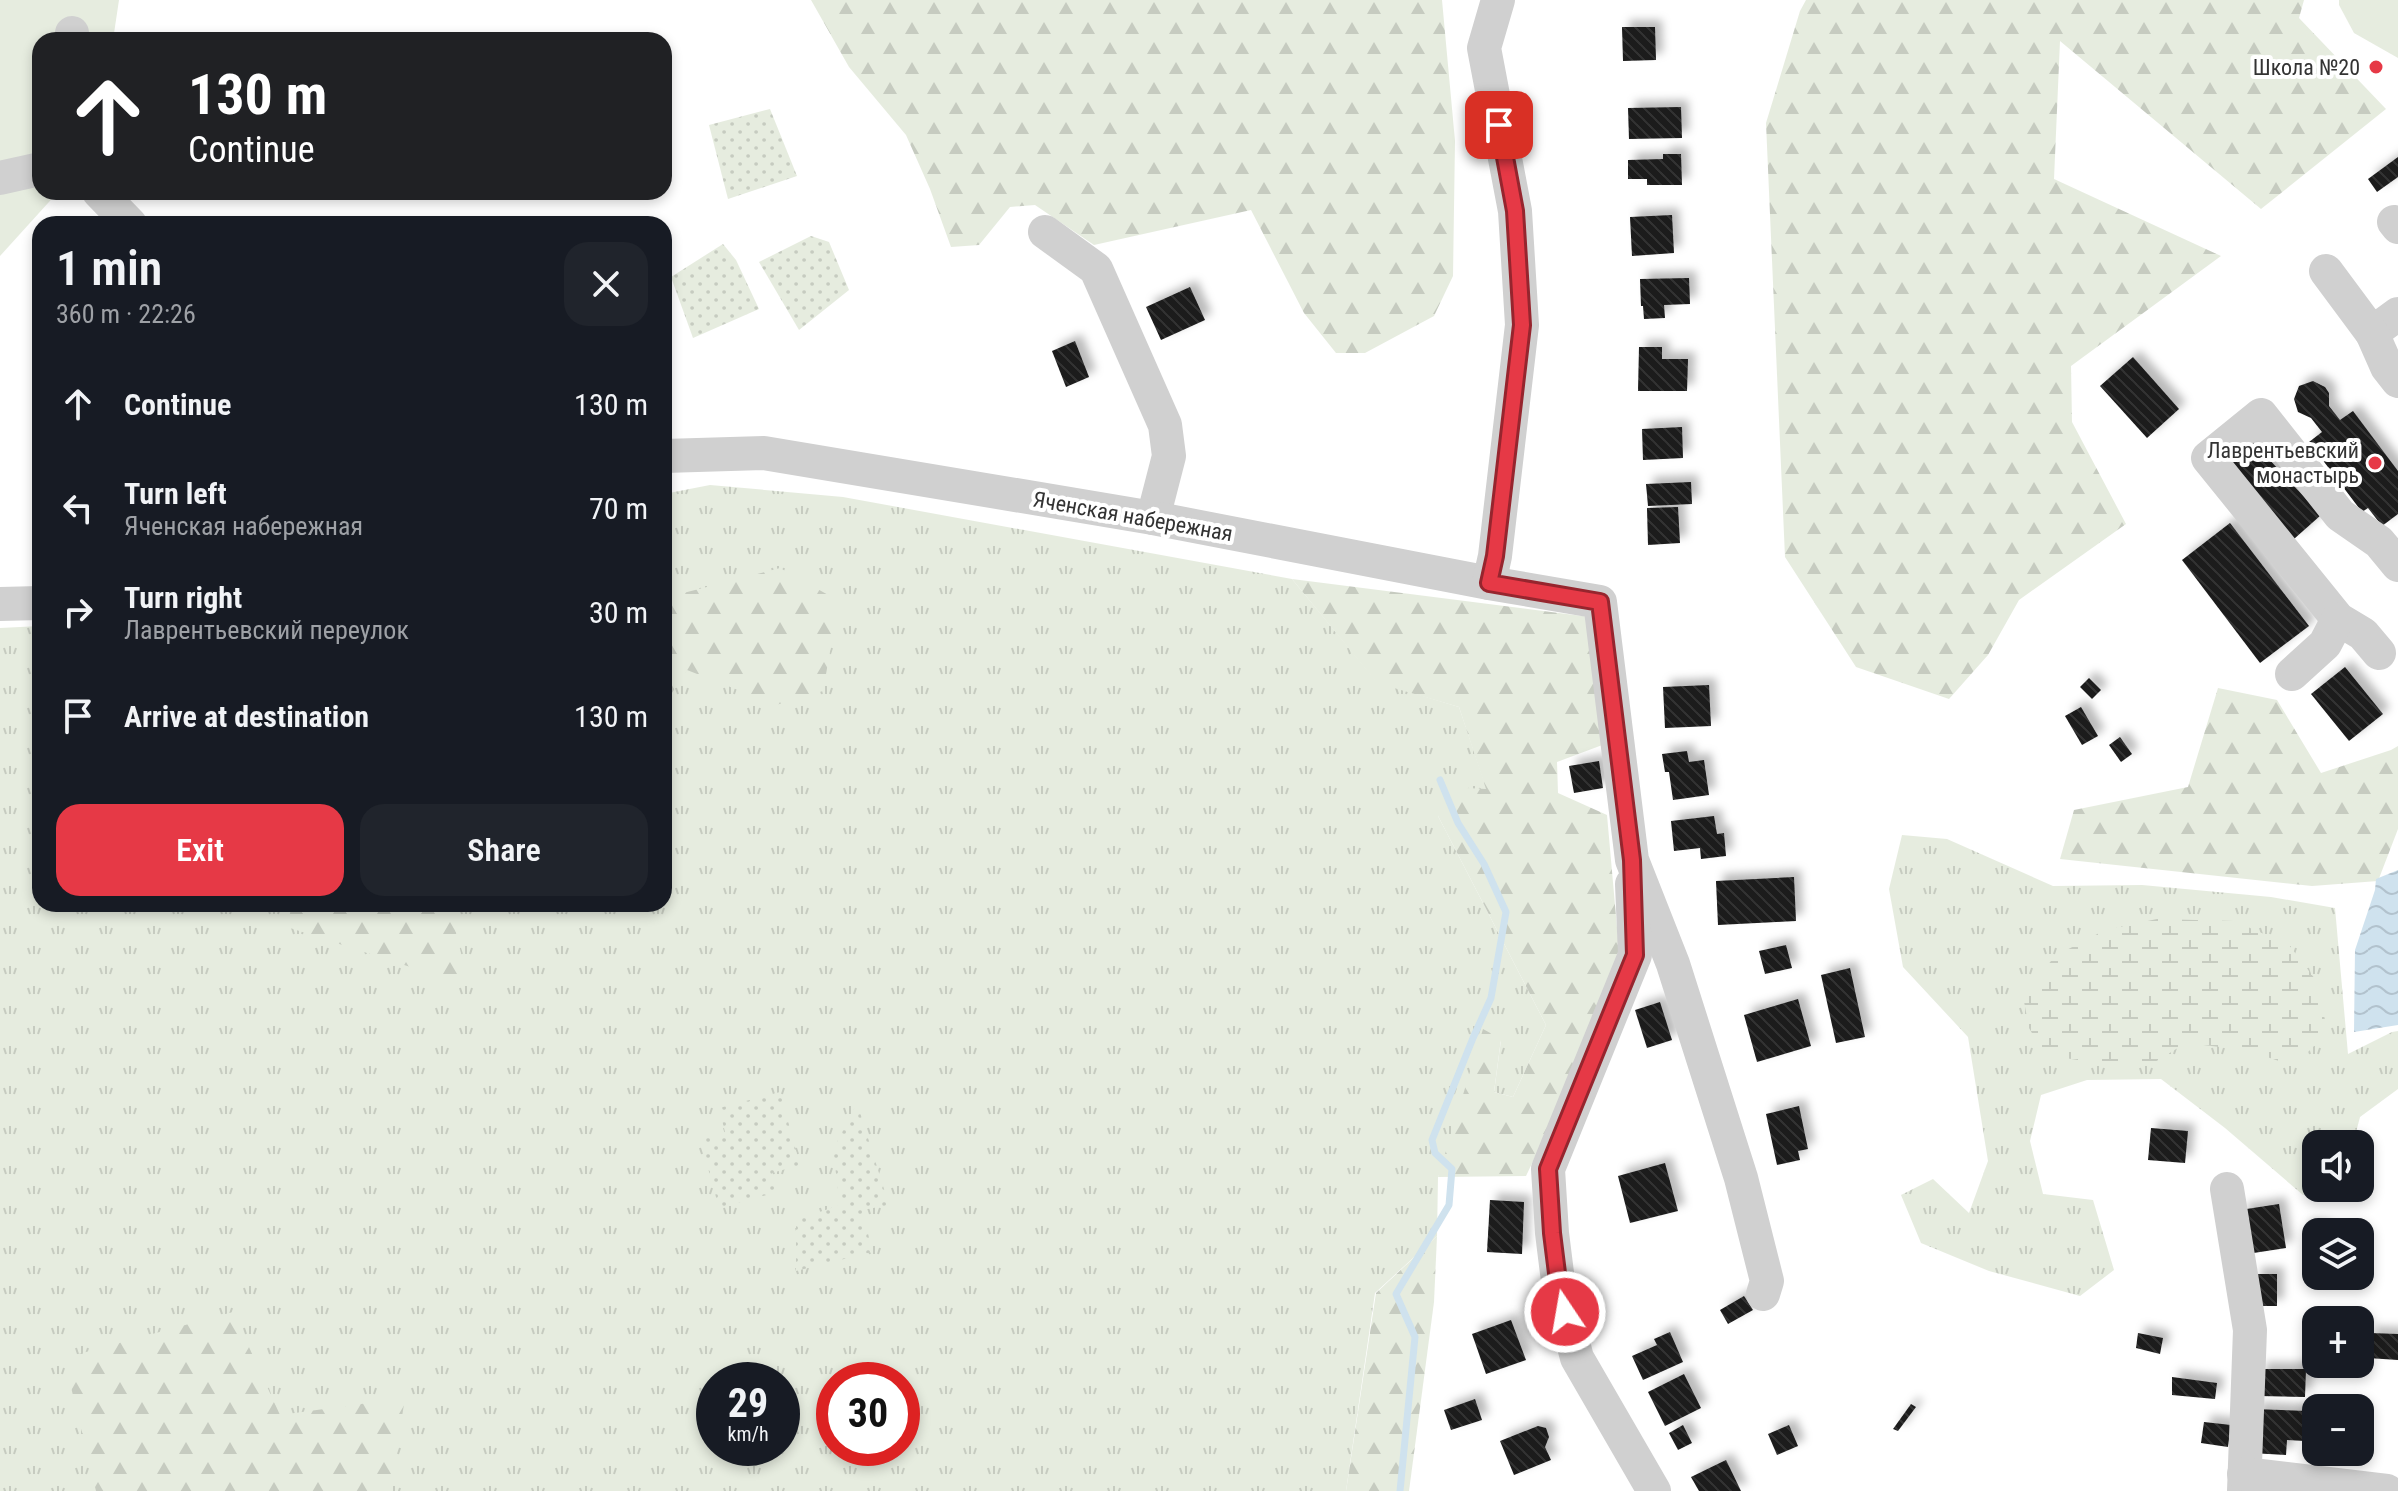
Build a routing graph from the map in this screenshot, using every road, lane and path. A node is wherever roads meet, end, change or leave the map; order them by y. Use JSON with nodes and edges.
{"nodes":[{"id":1,"x":1498,"y":0,"type":"edge"},
{"id":2,"x":32,"y":171,"type":"edge"},
{"id":3,"x":0,"y":178,"type":"edge"},
{"id":4,"x":107,"y":200,"type":"edge"},
{"id":5,"x":122,"y":216,"type":"edge"},
{"id":6,"x":1045,"y":232,"type":"dead end"},
{"id":7,"x":2326,"y":271,"type":"dead end"},
{"id":8,"x":2385,"y":323,"type":"edge"},
{"id":9,"x":2398,"y":381,"type":"edge"},
{"id":10,"x":672,"y":456,"type":"edge"},
{"id":11,"x":1153,"y":518,"type":"junction"},
{"id":12,"x":2398,"y":565,"type":"edge"},
{"id":13,"x":1489,"y":583,"type":"junction"},
{"id":14,"x":32,"y":603,"type":"edge"},
{"id":15,"x":0,"y":604,"type":"edge"},
{"id":16,"x":2338,"y":619,"type":"junction"},
{"id":17,"x":2379,"y":653,"type":"dead end"},
{"id":18,"x":2292,"y":674,"type":"dead end"},
{"id":19,"x":1632,"y":860,"type":"junction"},
{"id":20,"x":2227,"y":1189,"type":"dead end"},
{"id":21,"x":1763,"y":1294,"type":"dead end"},
{"id":22,"x":2244,"y":1483,"type":"edge"},
{"id":23,"x":1654,"y":1491,"type":"edge"},
{"id":24,"x":2387,"y":1491,"type":"edge"}],
"edges":[{"from":1,"to":13,"type":"street"},
{"from":2,"to":3,"type":"street"},
{"from":4,"to":5,"type":"street"},
{"from":6,"to":11,"type":"street"},
{"from":7,"to":8,"type":"street"},
{"from":8,"to":9,"type":"street"},
{"from":10,"to":11,"type":"street","name":"Яченская набережная"},
{"from":11,"to":13,"type":"street","name":"Яченская набережная"},
{"from":12,"to":16,"type":"street"},
{"from":13,"to":19,"type":"street","name":"Яченская набережная"},
{"from":14,"to":15,"type":"street"},
{"from":16,"to":17,"type":"street"},
{"from":16,"to":18,"type":"street"},
{"from":19,"to":21,"type":"street"},
{"from":19,"to":23,"type":"street"},
{"from":20,"to":22,"type":"street"},
{"from":22,"to":24,"type":"street"}]}
